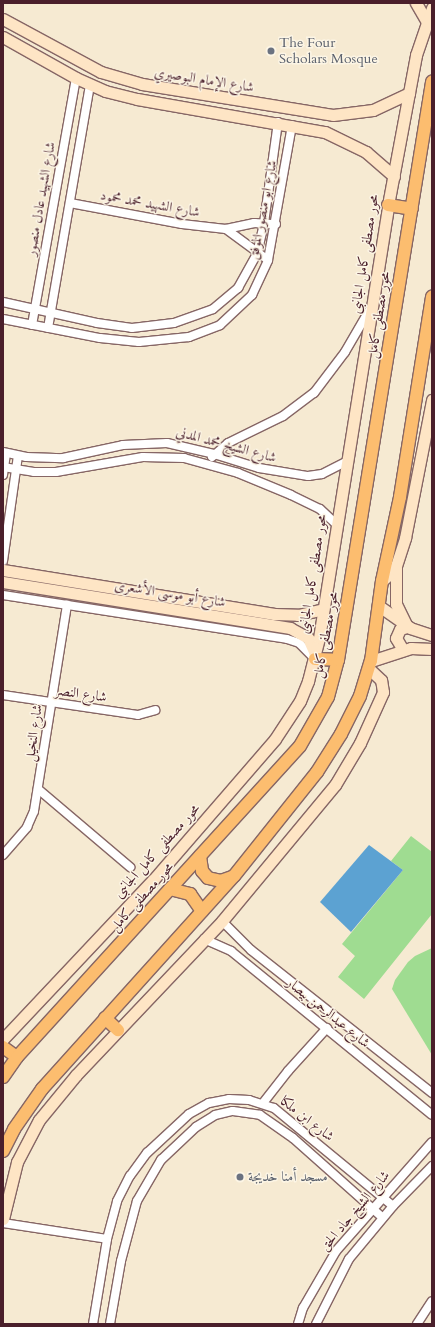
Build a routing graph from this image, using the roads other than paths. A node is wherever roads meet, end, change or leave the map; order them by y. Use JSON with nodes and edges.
{"nodes":[{"id":1,"x":416,"y":3,"type":"edge"},
{"id":2,"x":432,"y":8,"type":"edge"},
{"id":3,"x":3,"y":19,"type":"edge"},
{"id":4,"x":427,"y":22,"type":"junction"},
{"id":5,"x":3,"y":36,"type":"edge"},
{"id":6,"x":76,"y":78,"type":"junction"},
{"id":7,"x":432,"y":82,"type":"edge"},
{"id":8,"x":90,"y":85,"type":"junction"},
{"id":9,"x":409,"y":93,"type":"junction"},
{"id":10,"x":313,"y":113,"type":"junction"},
{"id":11,"x":278,"y":122,"type":"junction"},
{"id":12,"x":292,"y":125,"type":"junction"},
{"id":13,"x":311,"y":128,"type":"junction"},
{"id":14,"x":394,"y":176,"type":"junction"},
{"id":15,"x":70,"y":203,"type":"junction"},
{"id":16,"x":388,"y":205,"type":"junction"},
{"id":17,"x":412,"y":209,"type":"junction"},
{"id":18,"x":264,"y":223,"type":"junction"},
{"id":19,"x":276,"y":224,"type":"junction"},
{"id":20,"x":226,"y":229,"type":"junction"},
{"id":21,"x":257,"y":254,"type":"junction"},
{"id":22,"x":268,"y":260,"type":"junction"},
{"id":23,"x":432,"y":297,"type":"edge"},
{"id":24,"x":3,"y":302,"type":"edge"},
{"id":25,"x":371,"y":307,"type":"junction"},
{"id":26,"x":35,"y":308,"type":"junction"},
{"id":27,"x":51,"y":312,"type":"junction"},
{"id":28,"x":3,"y":319,"type":"edge"},
{"id":29,"x":32,"y":325,"type":"junction"},
{"id":30,"x":48,"y":328,"type":"junction"},
{"id":31,"x":432,"y":400,"type":"edge"},
{"id":32,"x":4,"y":453,"type":"edge"},
{"id":33,"x":214,"y":454,"type":"junction"},
{"id":34,"x":18,"y":456,"type":"junction"},
{"id":35,"x":346,"y":462,"type":"junction"},
{"id":36,"x":207,"y":464,"type":"junction"},
{"id":37,"x":3,"y":470,"type":"edge"},
{"id":38,"x":16,"y":470,"type":"junction"},
{"id":39,"x":336,"y":524,"type":"junction"},
{"id":40,"x":3,"y":561,"type":"edge"},
{"id":41,"x":396,"y":566,"type":"junction"},
{"id":42,"x":3,"y":570,"type":"edge"},
{"id":43,"x":382,"y":581,"type":"junction"},
{"id":44,"x":3,"y":582,"type":"edge"},
{"id":45,"x":3,"y":595,"type":"edge"},
{"id":46,"x":67,"y":605,"type":"junction"},
{"id":47,"x":379,"y":606,"type":"junction"},
{"id":48,"x":323,"y":609,"type":"junction"},
{"id":49,"x":407,"y":627,"type":"junction"},
{"id":50,"x":432,"y":636,"type":"edge"},
{"id":51,"x":432,"y":649,"type":"edge"},
{"id":52,"x":403,"y":650,"type":"junction"},
{"id":53,"x":315,"y":659,"type":"junction"},
{"id":54,"x":338,"y":660,"type":"junction"},
{"id":55,"x":370,"y":665,"type":"junction"},
{"id":56,"x":3,"y":695,"type":"edge"},
{"id":57,"x":51,"y":703,"type":"junction"},
{"id":58,"x":155,"y":710,"type":"dead end"},
{"id":59,"x":38,"y":789,"type":"junction"},
{"id":60,"x":3,"y":855,"type":"edge"},
{"id":61,"x":200,"y":856,"type":"junction"},
{"id":62,"x":130,"y":868,"type":"dead end"},
{"id":63,"x":234,"y":876,"type":"junction"},
{"id":64,"x":170,"y":889,"type":"junction"},
{"id":65,"x":202,"y":911,"type":"junction"},
{"id":66,"x":222,"y":921,"type":"junction"},
{"id":67,"x":204,"y":939,"type":"junction"},
{"id":68,"x":105,"y":1018,"type":"junction"},
{"id":69,"x":327,"y":1028,"type":"junction"},
{"id":70,"x":118,"y":1030,"type":"junction"},
{"id":71,"x":3,"y":1039,"type":"edge"},
{"id":72,"x":3,"y":1047,"type":"edge"},
{"id":73,"x":17,"y":1057,"type":"junction"},
{"id":74,"x":3,"y":1078,"type":"edge"},
{"id":75,"x":432,"y":1093,"type":"edge"},
{"id":76,"x":263,"y":1103,"type":"junction"},
{"id":77,"x":432,"y":1115,"type":"edge"},
{"id":78,"x":287,"y":1118,"type":"junction"},
{"id":79,"x":280,"y":1128,"type":"junction"},
{"id":80,"x":432,"y":1142,"type":"edge"},
{"id":81,"x":3,"y":1151,"type":"edge"},
{"id":82,"x":432,"y":1166,"type":"edge"},
{"id":83,"x":382,"y":1196,"type":"junction"},
{"id":84,"x":393,"y":1206,"type":"junction"},
{"id":85,"x":372,"y":1208,"type":"junction"},
{"id":86,"x":384,"y":1218,"type":"junction"},
{"id":87,"x":3,"y":1219,"type":"edge"},
{"id":88,"x":3,"y":1223,"type":"edge"},
{"id":89,"x":107,"y":1239,"type":"junction"},
{"id":90,"x":432,"y":1301,"type":"edge"},
{"id":91,"x":93,"y":1324,"type":"edge"},
{"id":92,"x":110,"y":1324,"type":"edge"},
{"id":93,"x":298,"y":1324,"type":"edge"},
{"id":94,"x":316,"y":1324,"type":"edge"},
{"id":95,"x":418,"y":1324,"type":"edge"}],
"edges":[{"from":1,"to":4,"type":"street"},
{"from":2,"to":4,"type":"street","name":"محور مصطفى كامل الجانبى"},
{"from":3,"to":10,"type":"street","name":"شارع الإمام البوصيري"},
{"from":4,"to":9,"type":"street","name":"محور مصطفى كامل الجانبى"},
{"from":5,"to":6,"type":"street","name":"شارع الإمام البوصيري"},
{"from":6,"to":8,"type":"street","name":"شارع الإمام البوصيري"},
{"from":6,"to":26,"type":"street","name":"شارع الشهيد عادل منصور"},
{"from":7,"to":17,"type":"main road","name":"محور مصطفى كامل"},
{"from":8,"to":11,"type":"street","name":"شارع الإمام البوصيري"},
{"from":8,"to":15,"type":"street","name":"شارع الشهيد عادل منصور"},
{"from":9,"to":10,"type":"street","name":"شارع الإمام البوصيري"},
{"from":9,"to":14,"type":"street","name":"محور مصطفى كامل الجانبى"},
{"from":10,"to":13,"type":"street"},
{"from":11,"to":12,"type":"street","name":"شارع الإمام البوصيري"},
{"from":11,"to":18,"type":"street","name":"شارع ابو منصور الموفق"},
{"from":12,"to":13,"type":"street","name":"شارع الإمام البوصيري"},
{"from":12,"to":19,"type":"street","name":"شارع ابو منصور الموفق"},
{"from":13,"to":14,"type":"street","name":"شارع الإمام البوصيري"},
{"from":14,"to":16,"type":"street","name":"محور مصطفى كامل الجانبى"},
{"from":15,"to":20,"type":"street","name":"شارع الشهيد محمد محمود"},
{"from":15,"to":27,"type":"street","name":"شارع الشهيد عادل منصور"},
{"from":16,"to":17,"type":"main road"},
{"from":16,"to":25,"type":"street","name":"محور مصطفى كامل الجانبى"},
{"from":17,"to":54,"type":"main road","name":"محور مصطفى كامل"},
{"from":18,"to":19,"type":"street","name":"شارع الشهيد محمد محمود"},
{"from":18,"to":20,"type":"street","name":"شارع الشهيد محمد محمود"},
{"from":18,"to":21,"type":"street","name":"شارع ابو منصور الموفق"},
{"from":19,"to":22,"type":"street","name":"شارع ابو منصور الموفق"},
{"from":20,"to":21,"type":"street"},
{"from":21,"to":22,"type":"street"},
{"from":21,"to":27,"type":"street","name":"شارع ابو منصور الموفق"},
{"from":22,"to":30,"type":"street","name":"شارع ابو منصور الموفق"},
{"from":23,"to":43,"type":"main road"},
{"from":24,"to":26,"type":"street","name":"شارع ابو منصور الموفق"},
{"from":25,"to":33,"type":"street"},
{"from":25,"to":35,"type":"street","name":"محور مصطفى كامل الجانبى"},
{"from":26,"to":27,"type":"street","name":"شارع ابو منصور الموفق"},
{"from":26,"to":29,"type":"street","name":"شارع الشهيد عادل منصور"},
{"from":27,"to":30,"type":"street","name":"شارع الشهيد عادل منصور"},
{"from":28,"to":29,"type":"street","name":"شارع ابو منصور الموفق"},
{"from":29,"to":30,"type":"street","name":"شارع ابو منصور الموفق"},
{"from":31,"to":41,"type":"street"},
{"from":32,"to":34,"type":"street","name":"شارع الشيخ محمد المدني"},
{"from":32,"to":37,"type":"street"},
{"from":33,"to":34,"type":"street","name":"شارع الشيخ محمد المدني"},
{"from":33,"to":35,"type":"street","name":"شارع الشيخ محمد المدني"},
{"from":33,"to":36,"type":"street"},
{"from":34,"to":38,"type":"street"},
{"from":35,"to":39,"type":"street","name":"محور مصطفى كامل الجانبى"},
{"from":36,"to":38,"type":"street","name":"شارع الشيخ محمد المدني"},
{"from":36,"to":39,"type":"street","name":"شارع الشيخ محمد المدني"},
{"from":37,"to":38,"type":"street","name":"شارع الشيخ محمد المدني"},
{"from":38,"to":40,"type":"street"},
{"from":39,"to":48,"type":"street","name":"محور مصطفى كامل الجانبى"},
{"from":41,"to":43,"type":"street"},
{"from":41,"to":49,"type":"street"},
{"from":42,"to":48,"type":"street","name":"شارع أبو موسى الأشعرى"},
{"from":43,"to":47,"type":"main road"},
{"from":44,"to":53,"type":"street","name":"شارع أبو موسى الأشعرى"},
{"from":45,"to":46,"type":"street"},
{"from":46,"to":53,"type":"street"},
{"from":46,"to":57,"type":"street","name":"شارع النخيل"},
{"from":47,"to":49,"type":"street"},
{"from":47,"to":55,"type":"main road"},
{"from":48,"to":53,"type":"street","name":"محور مصطفى كامل الجانبى"},
{"from":49,"to":50,"type":"street"},
{"from":49,"to":52,"type":"street"},
{"from":51,"to":52,"type":"street"},
{"from":52,"to":55,"type":"street"},
{"from":53,"to":54,"type":"main road"},
{"from":53,"to":71,"type":"street","name":"محور مصطفى كامل الجانبى"},
{"from":54,"to":61,"type":"main road","name":"محور مصطفى كامل"},
{"from":55,"to":63,"type":"main road"},
{"from":55,"to":66,"type":"street"},
{"from":56,"to":57,"type":"street","name":"شارع النصر"},
{"from":57,"to":58,"type":"street","name":"شارع النصر"},
{"from":57,"to":59,"type":"street","name":"شارع النخيل"},
{"from":59,"to":60,"type":"street","name":"شارع النخيل"},
{"from":59,"to":62,"type":"street"},
{"from":61,"to":63,"type":"main road"},
{"from":61,"to":64,"type":"main road","name":"محور مصطفى كامل"},
{"from":63,"to":65,"type":"main road"},
{"from":64,"to":65,"type":"main road"},
{"from":64,"to":73,"type":"main road","name":"محور مصطفى كامل"},
{"from":65,"to":68,"type":"main road"},
{"from":66,"to":67,"type":"street"},
{"from":66,"to":75,"type":"street","name":"شارع عبدالرحمن بيصار"},
{"from":67,"to":69,"type":"street","name":"شارع عبدالرحمن بيصار"},
{"from":67,"to":70,"type":"street"},
{"from":68,"to":70,"type":"main road"},
{"from":68,"to":81,"type":"main road"},
{"from":69,"to":76,"type":"street"},
{"from":69,"to":77,"type":"street","name":"شارع عبدالرحمن بيصار"},
{"from":70,"to":87,"type":"street"},
{"from":72,"to":73,"type":"main road"},
{"from":73,"to":74,"type":"main road","name":"محور مصطفى كامل"},
{"from":76,"to":78,"type":"street","name":"شارع ابن ملكا"},
{"from":76,"to":89,"type":"street","name":"شارع ابن ملكا"},
{"from":78,"to":79,"type":"street"},
{"from":78,"to":83,"type":"street","name":"شارع ابن ملكا"},
{"from":79,"to":85,"type":"street","name":"شارع ابن ملكا"},
{"from":79,"to":92,"type":"street","name":"شارع ابن ملكا"},
{"from":80,"to":83,"type":"street","name":"شارع الشيخ جاد الحق"},
{"from":82,"to":84,"type":"street","name":"شارع الشيخ جاد الحق"},
{"from":83,"to":84,"type":"street","name":"شارع ابن ملكا"},
{"from":83,"to":85,"type":"street","name":"شارع الشيخ جاد الحق"},
{"from":84,"to":86,"type":"street","name":"شارع الشيخ جاد الحق"},
{"from":85,"to":86,"type":"street","name":"شارع ابن ملكا"},
{"from":85,"to":93,"type":"street","name":"شارع الشيخ جاد الحق"},
{"from":86,"to":94,"type":"street","name":"شارع الشيخ جاد الحق"},
{"from":88,"to":89,"type":"street"},
{"from":89,"to":91,"type":"street","name":"شارع ابن ملكا"},
{"from":90,"to":95,"type":"street"}]}
